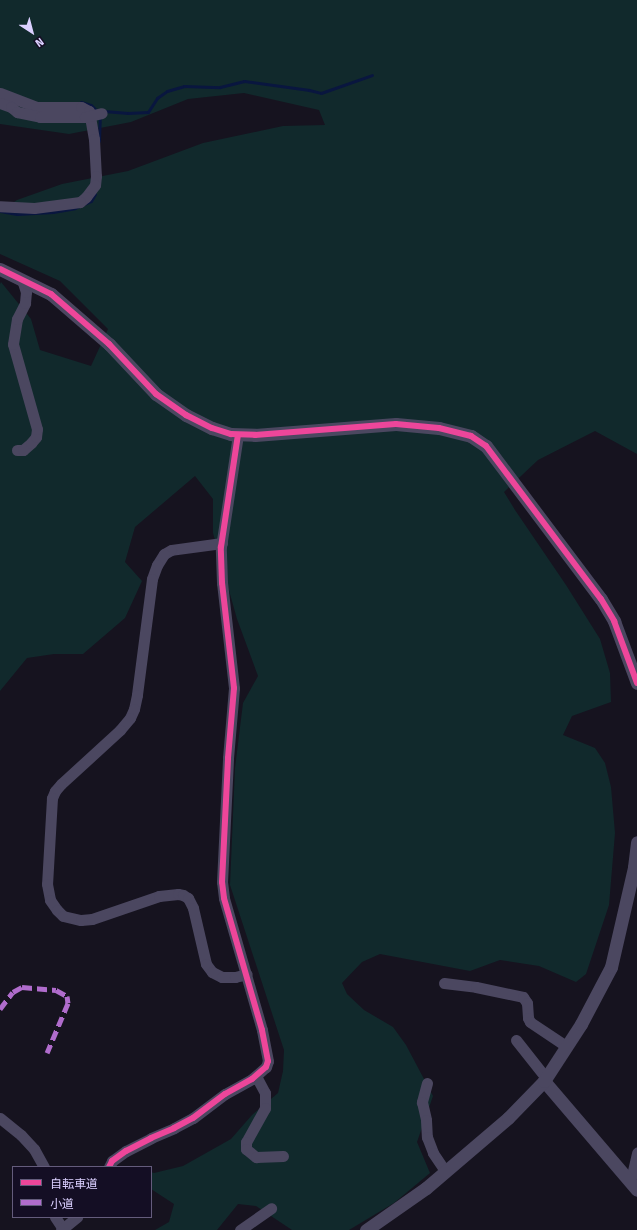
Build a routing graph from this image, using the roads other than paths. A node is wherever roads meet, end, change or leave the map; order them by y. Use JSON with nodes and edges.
{"nodes":[{"id":1,"x":0,"y":93,"type":"edge"},
{"id":2,"x":0,"y":104,"type":"edge"},
{"id":3,"x":97,"y":114,"type":"junction"},
{"id":4,"x":0,"y":206,"type":"edge"},
{"id":5,"x":0,"y":269,"type":"edge"},
{"id":6,"x":22,"y":280,"type":"junction"},
{"id":7,"x":238,"y":435,"type":"junction"},
{"id":8,"x":17,"y":450,"type":"dead end"},
{"id":9,"x":222,"y":543,"type":"junction"},
{"id":10,"x":637,"y":683,"type":"edge"},
{"id":11,"x":637,"y":846,"type":"edge"},
{"id":12,"x":247,"y":974,"type":"junction"},
{"id":13,"x":444,"y":983,"type":"dead end"},
{"id":14,"x":516,"y":1040,"type":"dead end"},
{"id":15,"x":566,"y":1046,"type":"junction"},
{"id":16,"x":256,"y":1076,"type":"junction"},
{"id":17,"x":545,"y":1080,"type":"junction"},
{"id":18,"x":427,"y":1082,"type":"dead end"},
{"id":19,"x":0,"y":1118,"type":"edge"},
{"id":20,"x":637,"y":1153,"type":"edge"},
{"id":21,"x":283,"y":1156,"type":"dead end"},
{"id":22,"x":43,"y":1166,"type":"edge"},
{"id":23,"x":110,"y":1166,"type":"edge"},
{"id":24,"x":445,"y":1171,"type":"junction"},
{"id":25,"x":633,"y":1185,"type":"edge"},
{"id":26,"x":271,"y":1208,"type":"dead end"},
{"id":27,"x":56,"y":1218,"type":"edge"},
{"id":28,"x":76,"y":1218,"type":"edge"},
{"id":29,"x":62,"y":1229,"type":"edge"},
{"id":30,"x":240,"y":1230,"type":"edge"},
{"id":31,"x":366,"y":1230,"type":"edge"}],
"edges":[{"from":1,"to":3,"type":"street"},
{"from":2,"to":3,"type":"street"},
{"from":3,"to":4,"type":"street"},
{"from":5,"to":6,"type":"street"},
{"from":6,"to":7,"type":"street"},
{"from":6,"to":8,"type":"street"},
{"from":7,"to":9,"type":"street"},
{"from":7,"to":10,"type":"street"},
{"from":9,"to":12,"type":"street"},
{"from":9,"to":12,"type":"street"},
{"from":11,"to":15,"type":"street"},
{"from":12,"to":16,"type":"street"},
{"from":13,"to":15,"type":"street"},
{"from":14,"to":17,"type":"street"},
{"from":15,"to":17,"type":"street"},
{"from":16,"to":21,"type":"street"},
{"from":16,"to":23,"type":"street"},
{"from":17,"to":24,"type":"street"},
{"from":17,"to":25,"type":"street"},
{"from":18,"to":24,"type":"street"},
{"from":19,"to":22,"type":"street"},
{"from":20,"to":25,"type":"street"},
{"from":24,"to":31,"type":"street"},
{"from":26,"to":30,"type":"street"},
{"from":27,"to":29,"type":"street"},
{"from":28,"to":29,"type":"street"}]}
